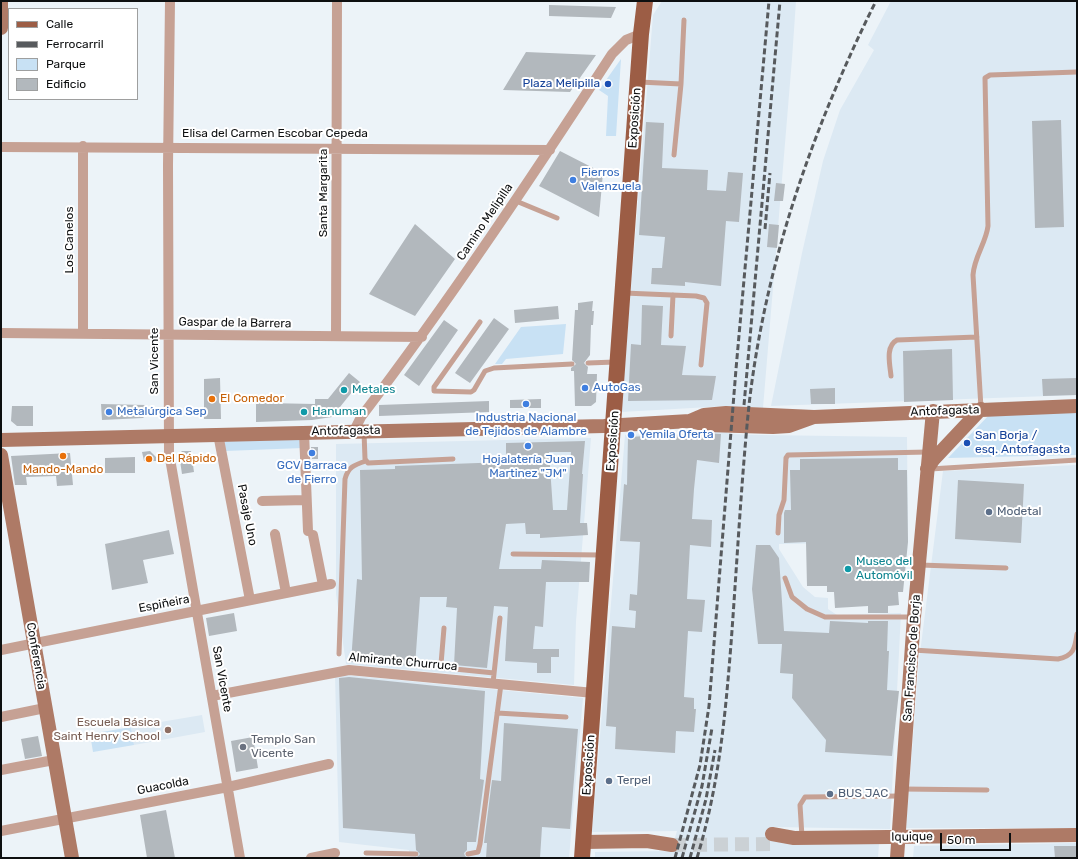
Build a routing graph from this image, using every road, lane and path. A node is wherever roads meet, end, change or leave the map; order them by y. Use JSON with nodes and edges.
{"nodes":[{"id":1,"x":1,"y":1,"type":"edge"},
{"id":2,"x":170,"y":1,"type":"edge"},
{"id":3,"x":337,"y":1,"type":"edge"},
{"id":4,"x":645,"y":1,"type":"edge"},
{"id":5,"x":684,"y":20,"type":"dead end"},
{"id":6,"x":1,"y":28,"type":"edge"},
{"id":7,"x":641,"y":34,"type":"junction"},
{"id":8,"x":1077,"y":72,"type":"edge"},
{"id":9,"x":638,"y":82,"type":"junction"},
{"id":10,"x":681,"y":84,"type":"junction"},
{"id":11,"x":83,"y":146,"type":"junction"},
{"id":12,"x":1,"y":147,"type":"edge"},
{"id":13,"x":168,"y":147,"type":"junction"},
{"id":14,"x":337,"y":148,"type":"junction"},
{"id":15,"x":550,"y":150,"type":"junction"},
{"id":16,"x":674,"y":155,"type":"dead end"},
{"id":17,"x":516,"y":201,"type":"junction"},
{"id":18,"x":557,"y":218,"type":"dead end"},
{"id":19,"x":623,"y":293,"type":"junction"},
{"id":20,"x":673,"y":295,"type":"junction"},
{"id":21,"x":480,"y":322,"type":"dead end"},
{"id":22,"x":1,"y":333,"type":"edge"},
{"id":23,"x":82,"y":334,"type":"junction"},
{"id":24,"x":168,"y":335,"type":"junction"},
{"id":25,"x":336,"y":336,"type":"junction"},
{"id":26,"x":671,"y":336,"type":"dead end"},
{"id":27,"x":422,"y":337,"type":"junction"},
{"id":28,"x":977,"y":337,"type":"junction"},
{"id":29,"x":618,"y":362,"type":"junction"},
{"id":30,"x":588,"y":363,"type":"dead end"},
{"id":31,"x":572,"y":364,"type":"dead end"},
{"id":32,"x":701,"y":365,"type":"dead end"},
{"id":33,"x":891,"y":376,"type":"dead end"},
{"id":34,"x":1077,"y":406,"type":"edge"},
{"id":35,"x":981,"y":409,"type":"junction"},
{"id":36,"x":933,"y":411,"type":"junction"},
{"id":37,"x":614,"y":425,"type":"junction"},
{"id":38,"x":359,"y":430,"type":"junction"},
{"id":39,"x":304,"y":432,"type":"junction"},
{"id":40,"x":218,"y":434,"type":"junction"},
{"id":41,"x":169,"y":436,"type":"junction"},
{"id":42,"x":1,"y":440,"type":"edge"},
{"id":43,"x":929,"y":452,"type":"junction"},
{"id":44,"x":1,"y":455,"type":"edge"},
{"id":45,"x":453,"y":459,"type":"dead end"},
{"id":46,"x":1077,"y":460,"type":"edge"},
{"id":47,"x":366,"y":461,"type":"junction"},
{"id":48,"x":927,"y":469,"type":"junction"},
{"id":49,"x":306,"y":500,"type":"junction"},
{"id":50,"x":262,"y":501,"type":"dead end"},
{"id":51,"x":778,"y":533,"type":"dead end"},
{"id":52,"x":275,"y":534,"type":"dead end"},
{"id":53,"x":513,"y":554,"type":"dead end"},
{"id":54,"x":604,"y":555,"type":"junction"},
{"id":55,"x":919,"y":565,"type":"junction"},
{"id":56,"x":1006,"y":568,"type":"dead end"},
{"id":57,"x":785,"y":578,"type":"dead end"},
{"id":58,"x":286,"y":593,"type":"junction"},
{"id":59,"x":250,"y":600,"type":"junction"},
{"id":60,"x":196,"y":611,"type":"junction"},
{"id":61,"x":914,"y":617,"type":"junction"},
{"id":62,"x":500,"y":618,"type":"dead end"},
{"id":63,"x":444,"y":628,"type":"dead end"},
{"id":64,"x":1077,"y":634,"type":"edge"},
{"id":65,"x":34,"y":643,"type":"junction"},
{"id":66,"x":1,"y":650,"type":"edge"},
{"id":67,"x":912,"y":650,"type":"junction"},
{"id":68,"x":338,"y":654,"type":"dead end"},
{"id":69,"x":496,"y":680,"type":"junction"},
{"id":70,"x":594,"y":693,"type":"junction"},
{"id":71,"x":212,"y":696,"type":"junction"},
{"id":72,"x":45,"y":708,"type":"junction"},
{"id":73,"x":497,"y":713,"type":"junction"},
{"id":74,"x":1,"y":717,"type":"edge"},
{"id":75,"x":566,"y":717,"type":"dead end"},
{"id":76,"x":54,"y":760,"type":"junction"},
{"id":77,"x":329,"y":764,"type":"dead end"},
{"id":78,"x":1,"y":770,"type":"edge"},
{"id":79,"x":228,"y":787,"type":"junction"},
{"id":80,"x":987,"y":790,"type":"dead end"},
{"id":81,"x":902,"y":793,"type":"junction"},
{"id":82,"x":65,"y":818,"type":"junction"},
{"id":83,"x":1,"y":831,"type":"edge"},
{"id":84,"x":1077,"y":835,"type":"edge"},
{"id":85,"x":898,"y":837,"type":"junction"},
{"id":86,"x":798,"y":838,"type":"junction"},
{"id":87,"x":772,"y":839,"type":"tunnel mouth"},
{"id":88,"x":673,"y":840,"type":"tunnel mouth"},
{"id":89,"x":583,"y":850,"type":"edge"},
{"id":90,"x":335,"y":853,"type":"dead end"},
{"id":91,"x":366,"y":853,"type":"dead end"},
{"id":92,"x":416,"y":854,"type":"dead end"},
{"id":93,"x":468,"y":854,"type":"dead end"},
{"id":94,"x":72,"y":858,"type":"edge"},
{"id":95,"x":240,"y":858,"type":"edge"},
{"id":96,"x":311,"y":858,"type":"edge"},
{"id":97,"x":897,"y":858,"type":"edge"}],
"edges":[{"from":1,"to":6,"type":"street"},
{"from":2,"to":13,"type":"street","name":"San Vicente"},
{"from":3,"to":14,"type":"street","name":"Santa Margarita"},
{"from":4,"to":7,"type":"main road","name":"Exposición"},
{"from":5,"to":10,"type":"lane"},
{"from":7,"to":9,"type":"main road","name":"Exposición"},
{"from":7,"to":15,"type":"street","name":"Camino Melipilla"},
{"from":8,"to":28,"type":"lane"},
{"from":9,"to":10,"type":"lane"},
{"from":9,"to":19,"type":"main road","name":"Exposición"},
{"from":10,"to":16,"type":"lane"},
{"from":11,"to":12,"type":"street","name":"Elisa del Carmen Escobar Cepeda"},
{"from":11,"to":13,"type":"street","name":"Elisa del Carmen Escobar Cepeda"},
{"from":11,"to":23,"type":"street","name":"Los Canelos"},
{"from":13,"to":14,"type":"street","name":"Elisa del Carmen Escobar Cepeda"},
{"from":13,"to":24,"type":"street","name":"San Vicente"},
{"from":14,"to":15,"type":"street","name":"Elisa del Carmen Escobar Cepeda"},
{"from":14,"to":25,"type":"street","name":"Santa Margarita"},
{"from":15,"to":17,"type":"street","name":"Camino Melipilla"},
{"from":17,"to":18,"type":"lane"},
{"from":17,"to":27,"type":"street","name":"Camino Melipilla"},
{"from":19,"to":20,"type":"lane"},
{"from":19,"to":29,"type":"main road","name":"Exposición"},
{"from":20,"to":26,"type":"lane"},
{"from":20,"to":32,"type":"lane"},
{"from":21,"to":31,"type":"lane"},
{"from":22,"to":23,"type":"street","name":"Gaspar de la Barrera"},
{"from":23,"to":24,"type":"street","name":"Gaspar de la Barrera"},
{"from":24,"to":25,"type":"street","name":"Gaspar de la Barrera"},
{"from":24,"to":41,"type":"street","name":"San Vicente"},
{"from":25,"to":27,"type":"street","name":"Gaspar de la Barrera"},
{"from":27,"to":38,"type":"street","name":"Camino Melipilla"},
{"from":28,"to":33,"type":"lane"},
{"from":28,"to":35,"type":"lane"},
{"from":29,"to":30,"type":"lane"},
{"from":29,"to":37,"type":"main road","name":"Exposición"},
{"from":34,"to":35,"type":"street","name":"Antofagasta"},
{"from":35,"to":36,"type":"street","name":"Antofagasta"},
{"from":35,"to":48,"type":"street"},
{"from":36,"to":37,"type":"street","name":"Antofagasta"},
{"from":36,"to":43,"type":"street","name":"San Francisco de Borja"},
{"from":37,"to":38,"type":"street","name":"Antofagasta"},
{"from":37,"to":54,"type":"main road","name":"Exposición"},
{"from":38,"to":39,"type":"street","name":"Antofagasta"},
{"from":38,"to":47,"type":"lane"},
{"from":39,"to":40,"type":"street","name":"Antofagasta"},
{"from":39,"to":49,"type":"street"},
{"from":40,"to":41,"type":"street","name":"Antofagasta"},
{"from":40,"to":59,"type":"street","name":"Pasaje Uno"},
{"from":41,"to":42,"type":"street","name":"Antofagasta"},
{"from":41,"to":60,"type":"street","name":"San Vicente"},
{"from":43,"to":48,"type":"street","name":"San Francisco de Borja"},
{"from":43,"to":51,"type":"lane"},
{"from":44,"to":65,"type":"street","name":"Conferencia"},
{"from":45,"to":47,"type":"lane"},
{"from":46,"to":48,"type":"lane"},
{"from":47,"to":68,"type":"lane"},
{"from":48,"to":55,"type":"street","name":"San Francisco de Borja"},
{"from":49,"to":50,"type":"street"},
{"from":49,"to":58,"type":"street","name":"Espiñeira"},
{"from":52,"to":58,"type":"street"},
{"from":53,"to":54,"type":"lane"},
{"from":54,"to":70,"type":"main road","name":"Exposición"},
{"from":55,"to":56,"type":"lane"},
{"from":55,"to":61,"type":"street","name":"San Francisco de Borja"},
{"from":57,"to":61,"type":"lane"},
{"from":58,"to":59,"type":"street","name":"Espiñeira"},
{"from":59,"to":60,"type":"street","name":"Espiñeira"},
{"from":60,"to":65,"type":"street","name":"Espiñeira"},
{"from":60,"to":71,"type":"street","name":"San Vicente"},
{"from":61,"to":67,"type":"street","name":"San Francisco de Borja"},
{"from":62,"to":69,"type":"lane"},
{"from":63,"to":69,"type":"lane"},
{"from":64,"to":67,"type":"lane"},
{"from":65,"to":66,"type":"street","name":"Espiñeira"},
{"from":65,"to":72,"type":"street","name":"Conferencia"},
{"from":67,"to":81,"type":"street","name":"San Francisco de Borja"},
{"from":69,"to":70,"type":"street","name":"Almirante Churruca"},
{"from":69,"to":71,"type":"street","name":"Almirante Churruca"},
{"from":69,"to":73,"type":"lane"},
{"from":70,"to":89,"type":"main road","name":"Exposición"},
{"from":71,"to":79,"type":"street","name":"San Vicente"},
{"from":72,"to":74,"type":"street"},
{"from":72,"to":76,"type":"street","name":"Conferencia"},
{"from":73,"to":75,"type":"lane"},
{"from":73,"to":93,"type":"lane"},
{"from":76,"to":78,"type":"street"},
{"from":76,"to":82,"type":"street","name":"Conferencia"},
{"from":77,"to":79,"type":"street","name":"Guacolda"},
{"from":79,"to":82,"type":"street","name":"Guacolda"},
{"from":79,"to":95,"type":"street","name":"San Vicente"},
{"from":80,"to":81,"type":"lane"},
{"from":81,"to":85,"type":"street","name":"San Francisco de Borja"},
{"from":81,"to":86,"type":"lane"},
{"from":82,"to":83,"type":"street","name":"Guacolda"},
{"from":82,"to":94,"type":"street","name":"Conferencia"},
{"from":84,"to":85,"type":"street","name":"Iquique"},
{"from":85,"to":86,"type":"street","name":"Iquique"},
{"from":85,"to":97,"type":"street","name":"San Francisco de Borja"},
{"from":86,"to":87,"type":"street","name":"Iquique"},
{"from":88,"to":89,"type":"street"},
{"from":90,"to":96,"type":"street"},
{"from":91,"to":92,"type":"lane"}]}
